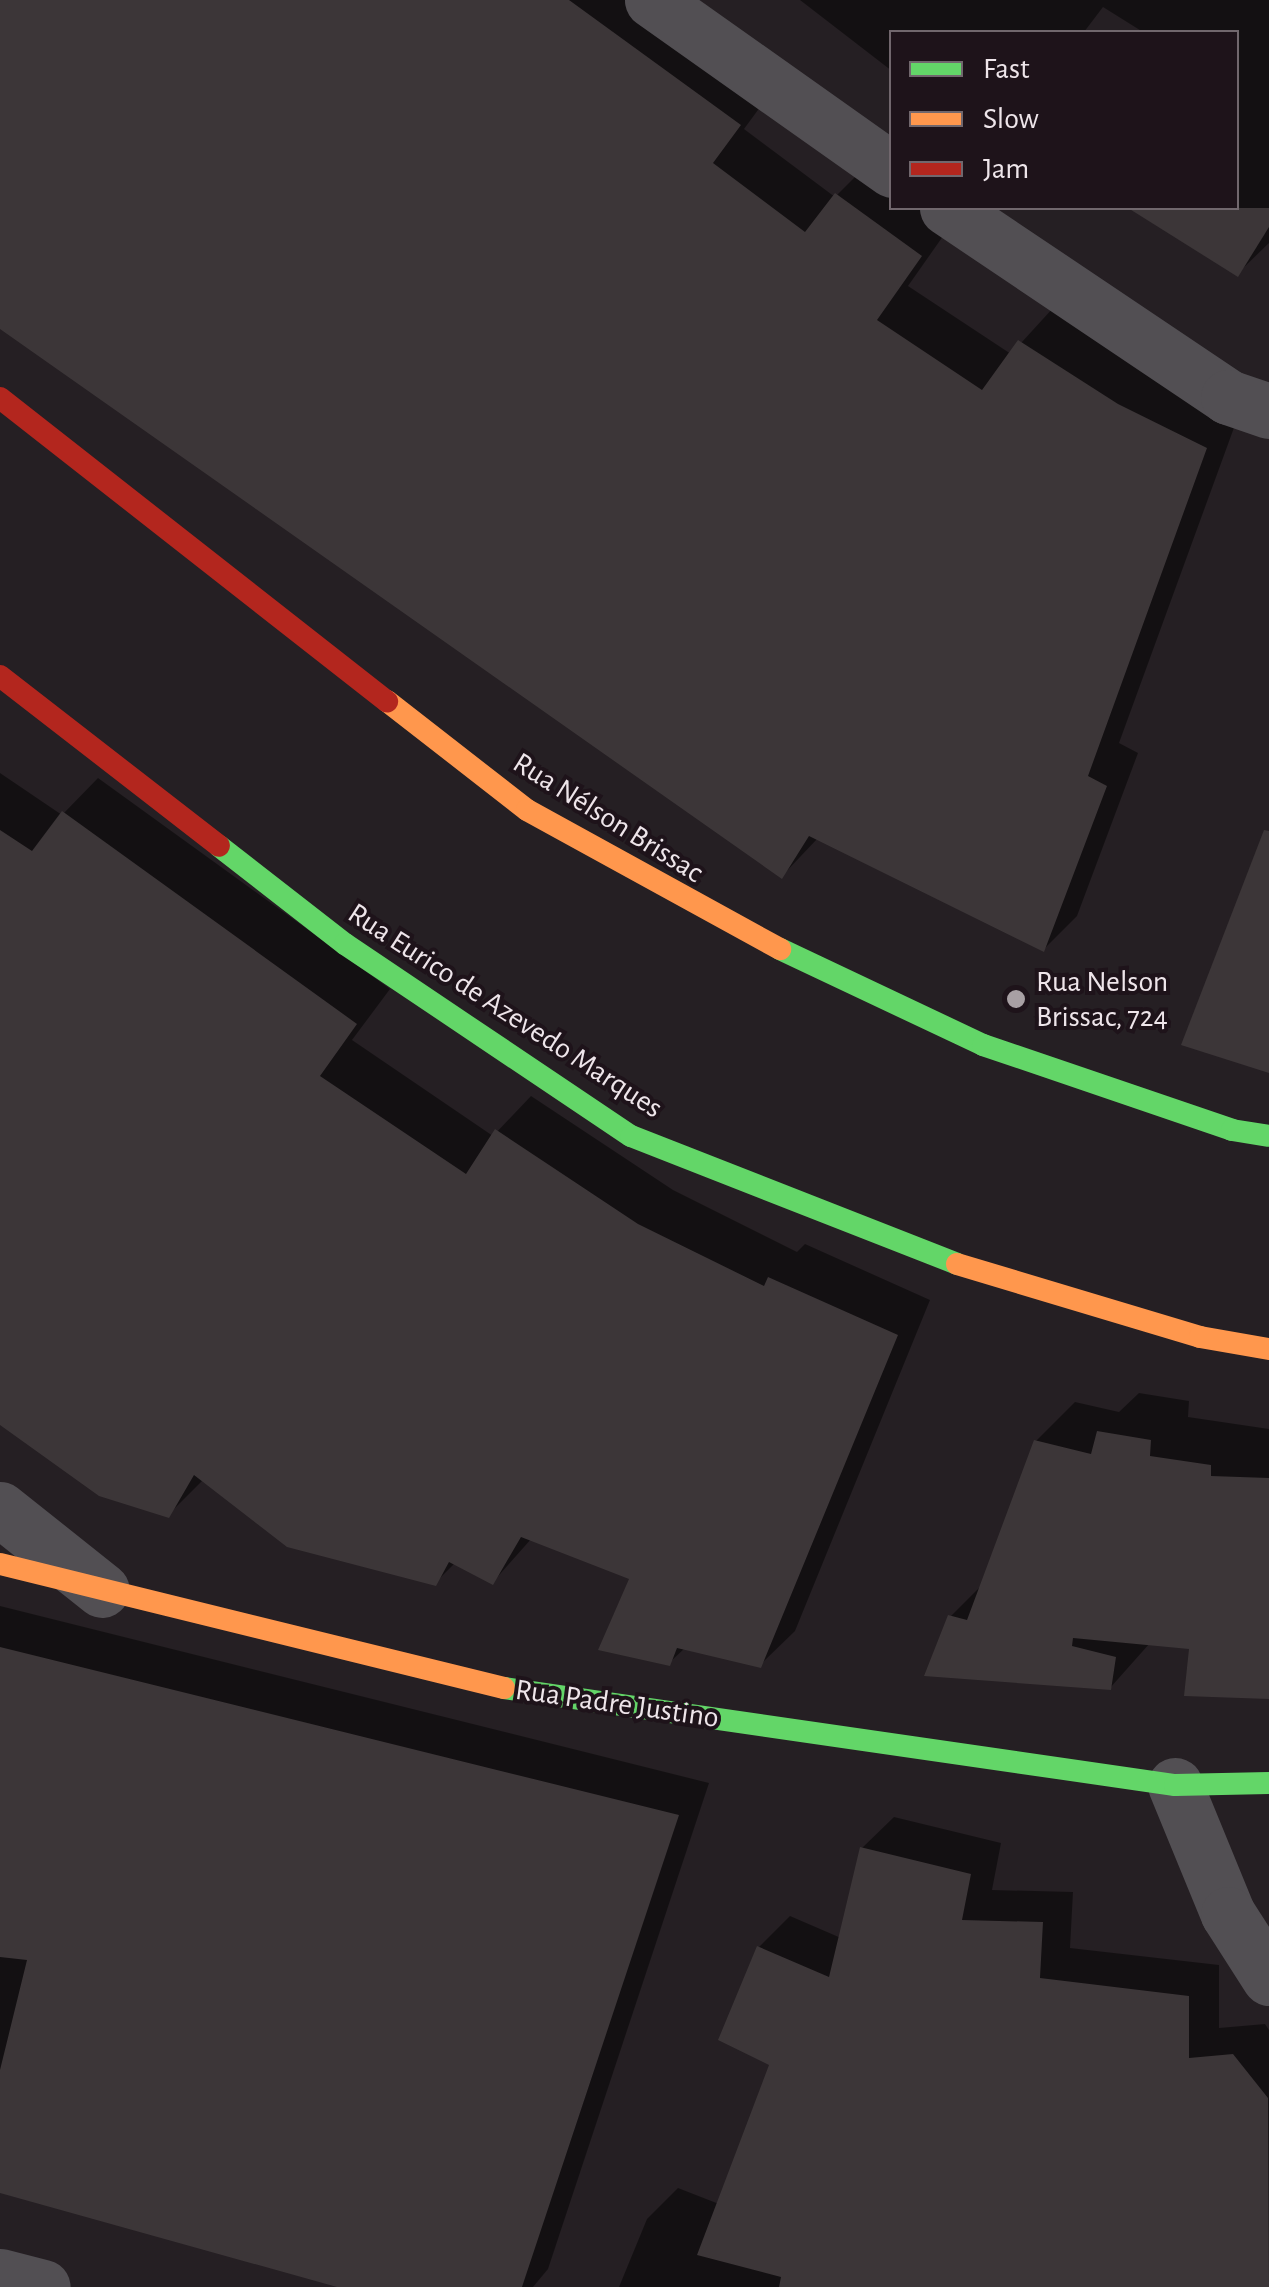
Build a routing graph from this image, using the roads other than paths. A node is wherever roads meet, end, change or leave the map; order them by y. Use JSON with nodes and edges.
{"nodes":[{"id":1,"x":652,"y":0,"type":"edge"},
{"id":2,"x":889,"y":168,"type":"edge"},
{"id":3,"x":950,"y":210,"type":"edge"},
{"id":4,"x":0,"y":398,"type":"edge"},
{"id":5,"x":1269,"y":412,"type":"edge"},
{"id":6,"x":0,"y":676,"type":"edge"},
{"id":7,"x":1269,"y":1136,"type":"edge"},
{"id":8,"x":1269,"y":1349,"type":"edge"},
{"id":9,"x":0,"y":1509,"type":"edge"},
{"id":10,"x":0,"y":1564,"type":"edge"},
{"id":11,"x":102,"y":1590,"type":"junction"},
{"id":12,"x":1269,"y":1783,"type":"edge"},
{"id":13,"x":1175,"y":1785,"type":"junction"},
{"id":14,"x":1269,"y":1978,"type":"edge"},
{"id":15,"x":0,"y":2276,"type":"edge"},
{"id":16,"x":43,"y":2287,"type":"edge"}],
"edges":[{"from":1,"to":2,"type":"street"},
{"from":3,"to":5,"type":"street"},
{"from":4,"to":7,"type":"street","name":"Rua Nélson Brissac"},
{"from":6,"to":8,"type":"street","name":"Rua Eurico de Azevedo Marques"},
{"from":9,"to":11,"type":"street","name":"Rua Padre Justino"},
{"from":10,"to":11,"type":"street"},
{"from":11,"to":13,"type":"street","name":"Rua Padre Justino"},
{"from":12,"to":13,"type":"street","name":"Rua Padre Justino"},
{"from":13,"to":14,"type":"street"},
{"from":15,"to":16,"type":"street"}]}
